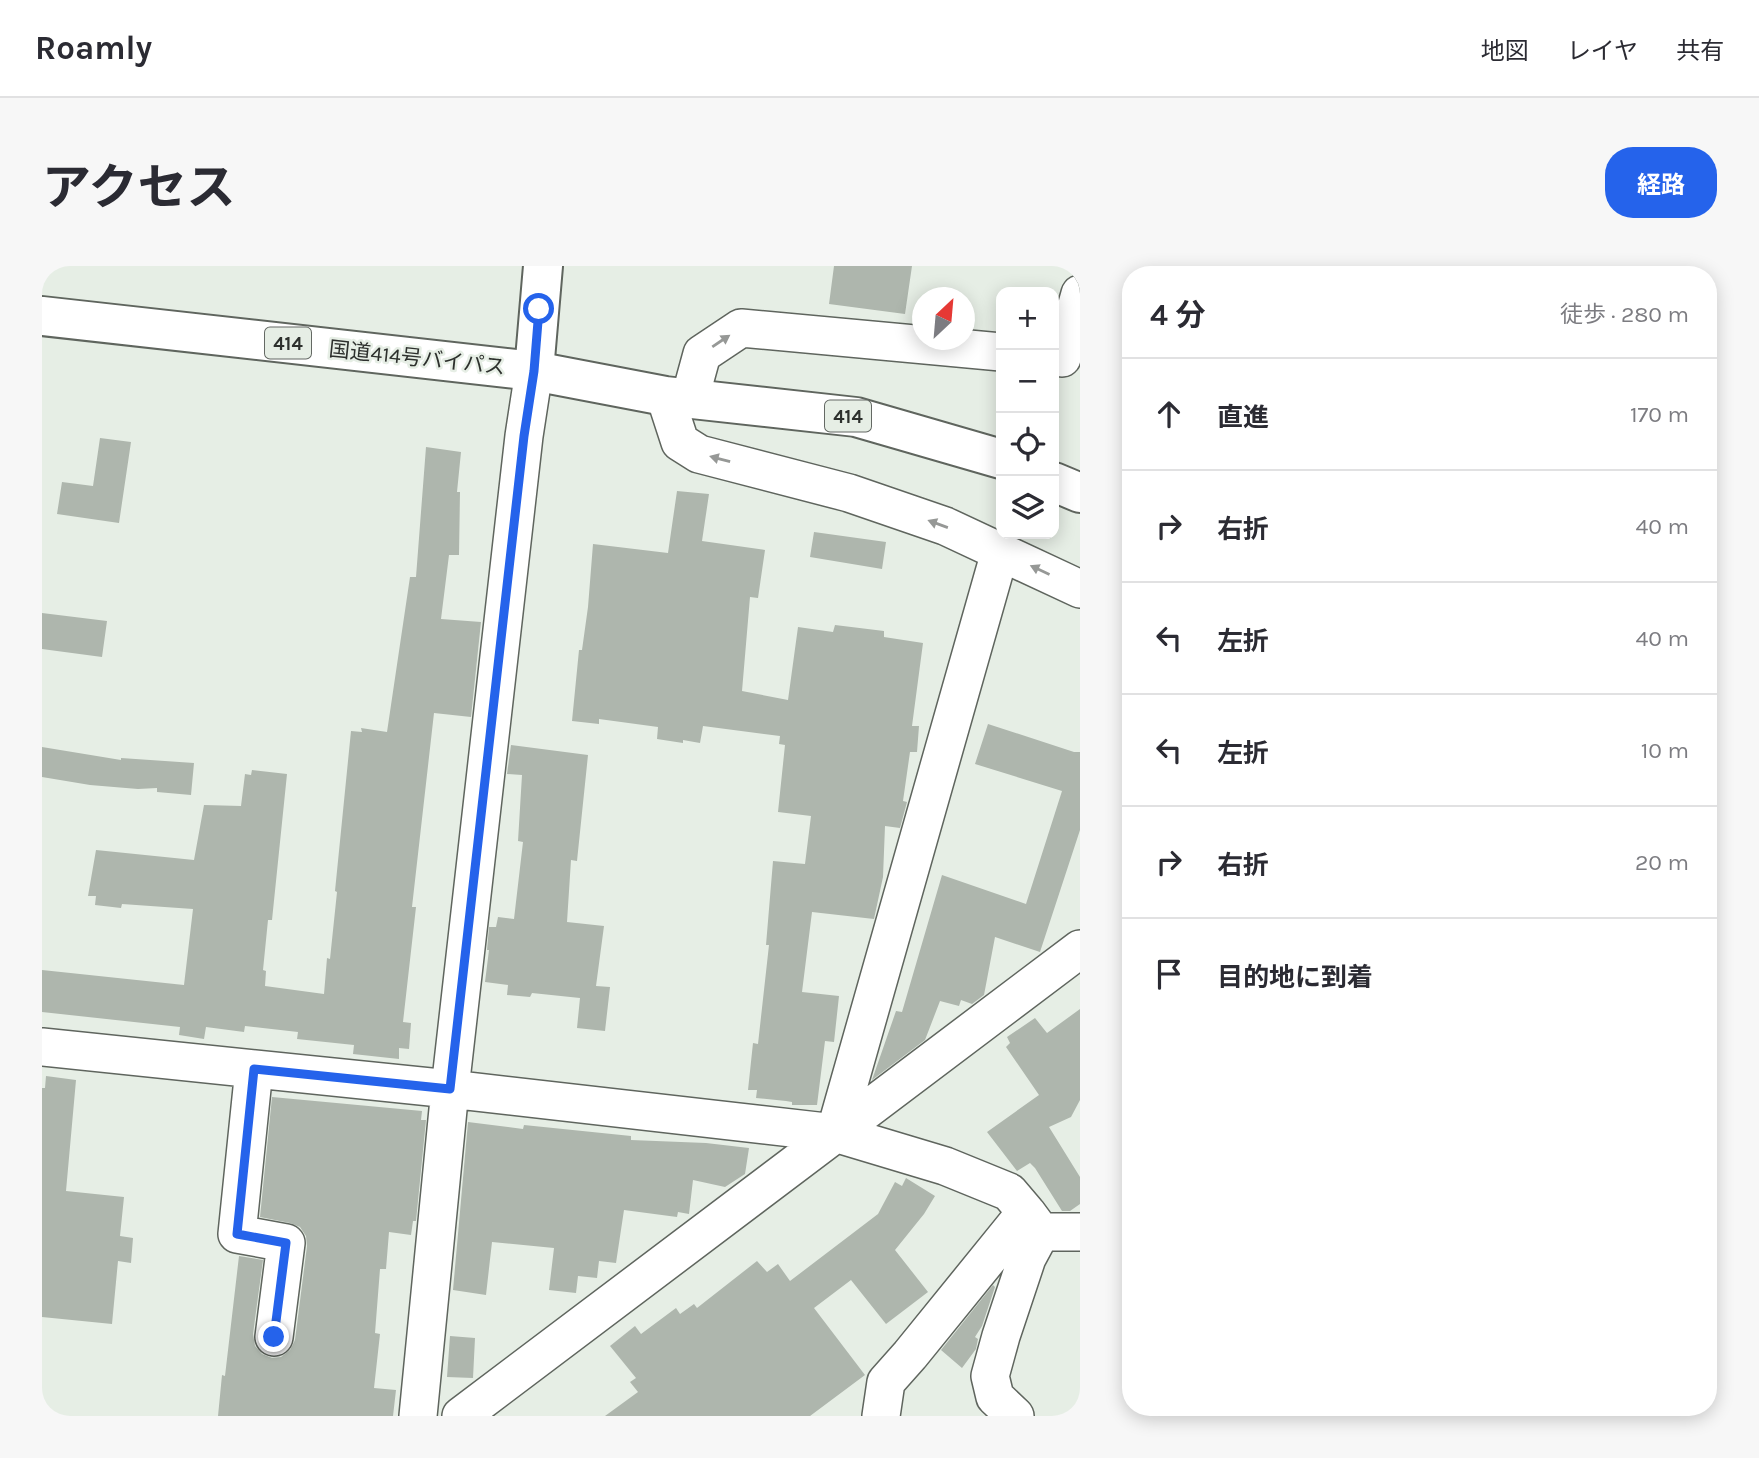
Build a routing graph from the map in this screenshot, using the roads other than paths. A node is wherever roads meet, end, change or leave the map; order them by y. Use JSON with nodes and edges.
{"nodes":[{"id":1,"x":543,"y":266,"type":"edge"},
{"id":2,"x":1080,"y":294,"type":"edge"},
{"id":3,"x":42,"y":316,"type":"edge"},
{"id":4,"x":996,"y":352,"type":"edge"},
{"id":5,"x":1065,"y":358,"type":"edge"},
{"id":6,"x":534,"y":371,"type":"junction"},
{"id":7,"x":678,"y":397,"type":"junction"},
{"id":8,"x":996,"y":458,"type":"edge"},
{"id":9,"x":1059,"y":484,"type":"edge"},
{"id":10,"x":1080,"y":493,"type":"edge"},
{"id":11,"x":1000,"y":552,"type":"junction"},
{"id":12,"x":1080,"y":589,"type":"edge"},
{"id":13,"x":1080,"y":949,"type":"edge"},
{"id":14,"x":42,"y":1047,"type":"edge"},
{"id":15,"x":254,"y":1069,"type":"junction"},
{"id":16,"x":450,"y":1089,"type":"junction"},
{"id":17,"x":835,"y":1133,"type":"junction"},
{"id":18,"x":1033,"y":1222,"type":"junction"},
{"id":19,"x":1080,"y":1232,"type":"edge"},
{"id":20,"x":274,"y":1337,"type":"dead end"},
{"id":21,"x":418,"y":1416,"type":"edge"},
{"id":22,"x":461,"y":1416,"type":"edge"},
{"id":23,"x":881,"y":1416,"type":"edge"},
{"id":24,"x":1015,"y":1416,"type":"edge"}],
"edges":[{"from":1,"to":6,"type":"main road"},
{"from":2,"to":5,"type":"street"},
{"from":3,"to":6,"type":"main road","name":"国道414号バイパス","number":"414"},
{"from":7,"to":4,"type":"street","one_way":true},
{"from":6,"to":7,"type":"main road","name":"国道414号バイパス","number":"414"},
{"from":6,"to":16,"type":"street"},
{"from":7,"to":8,"type":"main road","name":"国道414号バイパス","number":"414"},
{"from":11,"to":7,"type":"street","one_way":true},
{"from":9,"to":10,"type":"main road"},
{"from":12,"to":11,"type":"street","one_way":true},
{"from":11,"to":17,"type":"street"},
{"from":13,"to":17,"type":"street"},
{"from":14,"to":15,"type":"street"},
{"from":15,"to":16,"type":"street"},
{"from":15,"to":20,"type":"street"},
{"from":16,"to":17,"type":"street"},
{"from":16,"to":21,"type":"street"},
{"from":17,"to":18,"type":"street"},
{"from":17,"to":22,"type":"street"},
{"from":18,"to":19,"type":"street"},
{"from":18,"to":23,"type":"street"},
{"from":18,"to":24,"type":"street"}]}
